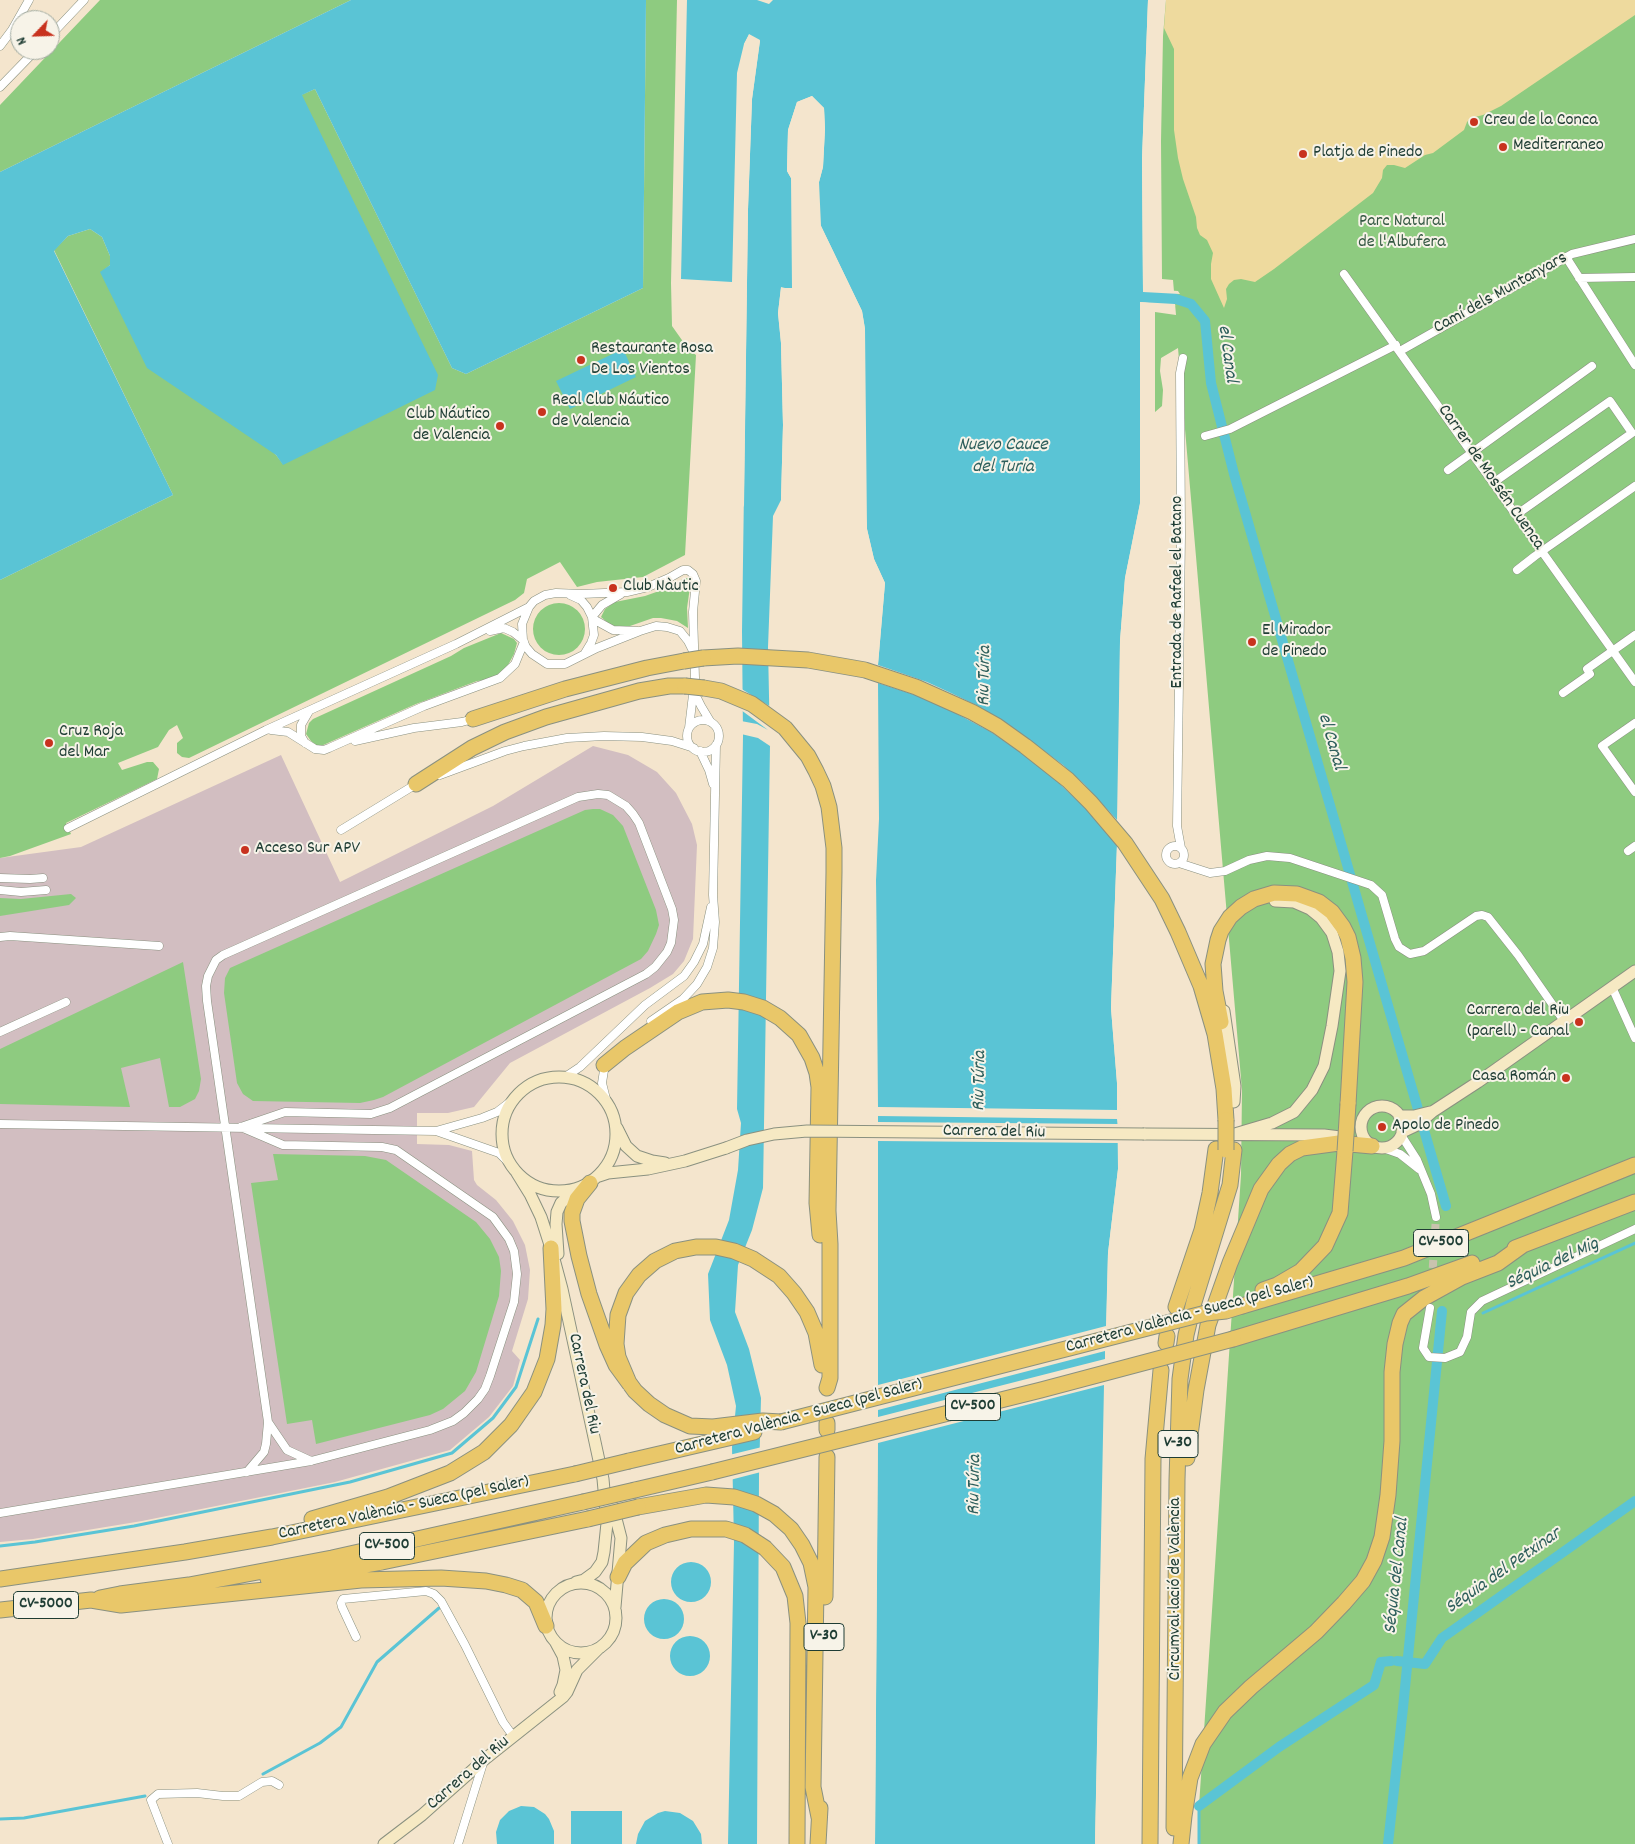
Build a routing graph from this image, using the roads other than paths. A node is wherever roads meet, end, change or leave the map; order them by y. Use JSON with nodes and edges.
{"nodes":[{"id":1,"x":28,"y":0,"type":"edge"},
{"id":2,"x":84,"y":0,"type":"edge"},
{"id":3,"x":60,"y":25,"type":"edge"},
{"id":4,"x":0,"y":46,"type":"edge"},
{"id":5,"x":26,"y":60,"type":"edge"},
{"id":6,"x":0,"y":87,"type":"edge"},
{"id":7,"x":1635,"y":239,"type":"edge"},
{"id":8,"x":1566,"y":257,"type":"junction"},
{"id":9,"x":1344,"y":274,"type":"dead end"},
{"id":10,"x":1635,"y":277,"type":"edge"},
{"id":11,"x":1579,"y":278,"type":"junction"},
{"id":12,"x":1398,"y":348,"type":"junction"},
{"id":13,"x":1183,"y":358,"type":"dead end"},
{"id":14,"x":1635,"y":365,"type":"edge"},
{"id":15,"x":1592,"y":366,"type":"dead end"},
{"id":16,"x":1208,"y":435,"type":"dead end"},
{"id":17,"x":1472,"y":453,"type":"junction"},
{"id":18,"x":1448,"y":470,"type":"dead end"},
{"id":19,"x":1493,"y":483,"type":"junction"},
{"id":20,"x":1635,"y":486,"type":"edge"},
{"id":21,"x":1516,"y":515,"type":"junction"},
{"id":22,"x":1542,"y":552,"type":"junction"},
{"id":23,"x":1517,"y":570,"type":"dead end"},
{"id":24,"x":628,"y":592,"type":"junction"},
{"id":25,"x":566,"y":593,"type":"junction"},
{"id":26,"x":529,"y":607,"type":"junction"},
{"id":27,"x":592,"y":618,"type":"junction"},
{"id":28,"x":640,"y":631,"type":"junction"},
{"id":29,"x":1635,"y":635,"type":"edge"},
{"id":30,"x":524,"y":641,"type":"junction"},
{"id":31,"x":456,"y":644,"type":"junction"},
{"id":32,"x":1612,"y":650,"type":"junction"},
{"id":33,"x":582,"y":656,"type":"junction"},
{"id":34,"x":694,"y":657,"type":"junction"},
{"id":35,"x":1635,"y":682,"type":"edge"},
{"id":36,"x":694,"y":689,"type":"junction"},
{"id":37,"x":1563,"y":693,"type":"dead end"},
{"id":38,"x":311,"y":710,"type":"junction"},
{"id":39,"x":473,"y":719,"type":"joint"},
{"id":40,"x":710,"y":721,"type":"junction"},
{"id":41,"x":1635,"y":723,"type":"edge"},
{"id":42,"x":689,"y":728,"type":"junction"},
{"id":43,"x":266,"y":730,"type":"junction"},
{"id":44,"x":305,"y":743,"type":"junction"},
{"id":45,"x":338,"y":745,"type":"junction"},
{"id":46,"x":716,"y":745,"type":"junction"},
{"id":47,"x":697,"y":750,"type":"junction"},
{"id":48,"x":416,"y":784,"type":"junction"},
{"id":49,"x":715,"y":792,"type":"junction"},
{"id":50,"x":1635,"y":792,"type":"edge"},
{"id":51,"x":1177,"y":826,"type":"junction"},
{"id":52,"x":68,"y":828,"type":"dead end"},
{"id":53,"x":340,"y":830,"type":"dead end"},
{"id":54,"x":1635,"y":846,"type":"edge"},
{"id":55,"x":1171,"y":847,"type":"junction"},
{"id":56,"x":1182,"y":851,"type":"junction"},
{"id":57,"x":1628,"y":851,"type":"dead end"},
{"id":58,"x":1179,"y":863,"type":"junction"},
{"id":59,"x":1199,"y":869,"type":"junction"},
{"id":60,"x":0,"y":878,"type":"edge"},
{"id":61,"x":43,"y":878,"type":"dead end"},
{"id":62,"x":0,"y":890,"type":"edge"},
{"id":63,"x":46,"y":890,"type":"dead end"},
{"id":64,"x":713,"y":895,"type":"junction"},
{"id":65,"x":0,"y":937,"type":"edge"},
{"id":66,"x":158,"y":946,"type":"dead end"},
{"id":67,"x":1635,"y":971,"type":"edge"},
{"id":68,"x":1612,"y":987,"type":"junction"},
{"id":69,"x":66,"y":1002,"type":"dead end"},
{"id":70,"x":1564,"y":1021,"type":"junction"},
{"id":71,"x":0,"y":1032,"type":"edge"},
{"id":72,"x":1635,"y":1038,"type":"edge"},
{"id":73,"x":604,"y":1065,"type":"junction"},
{"id":74,"x":565,"y":1077,"type":"junction"},
{"id":75,"x":514,"y":1099,"type":"junction"},
{"id":76,"x":1234,"y":1102,"type":"junction"},
{"id":77,"x":608,"y":1103,"type":"junction"},
{"id":78,"x":1399,"y":1116,"type":"junction"},
{"id":79,"x":1226,"y":1120,"type":"junction"},
{"id":80,"x":1362,"y":1120,"type":"junction"},
{"id":81,"x":1416,"y":1120,"type":"junction"},
{"id":82,"x":0,"y":1124,"type":"edge"},
{"id":83,"x":616,"y":1125,"type":"junction"},
{"id":84,"x":225,"y":1127,"type":"junction"},
{"id":85,"x":241,"y":1127,"type":"junction"},
{"id":86,"x":436,"y":1131,"type":"junction"},
{"id":87,"x":1402,"y":1134,"type":"junction"},
{"id":88,"x":1324,"y":1135,"type":"junction"},
{"id":89,"x":1373,"y":1144,"type":"junction"},
{"id":90,"x":1226,"y":1146,"type":"junction"},
{"id":91,"x":670,"y":1164,"type":"junction"},
{"id":92,"x":1635,"y":1165,"type":"edge"},
{"id":93,"x":514,"y":1169,"type":"junction"},
{"id":94,"x":1419,"y":1170,"type":"junction"},
{"id":95,"x":589,"y":1183,"type":"junction"},
{"id":96,"x":1635,"y":1202,"type":"edge"},
{"id":97,"x":1436,"y":1217,"type":"tunnel mouth"},
{"id":98,"x":1635,"y":1229,"type":"edge"},
{"id":99,"x":1523,"y":1245,"type":"junction"},
{"id":100,"x":551,"y":1248,"type":"junction"},
{"id":101,"x":562,"y":1288,"type":"junction"},
{"id":102,"x":1244,"y":1301,"type":"junction"},
{"id":103,"x":1176,"y":1307,"type":"dead end"},
{"id":104,"x":1430,"y":1308,"type":"dead end"},
{"id":105,"x":830,"y":1328,"type":"junction"},
{"id":106,"x":1161,"y":1370,"type":"dead end"},
{"id":107,"x":629,"y":1383,"type":"junction"},
{"id":108,"x":268,"y":1422,"type":"junction"},
{"id":109,"x":713,"y":1435,"type":"junction"},
{"id":110,"x":827,"y":1456,"type":"dead end"},
{"id":111,"x":311,"y":1461,"type":"junction"},
{"id":112,"x":247,"y":1472,"type":"junction"},
{"id":113,"x":603,"y":1479,"type":"junction"},
{"id":114,"x":1178,"y":1509,"type":"junction"},
{"id":115,"x":0,"y":1513,"type":"edge"},
{"id":116,"x":186,"y":1552,"type":"junction"},
{"id":117,"x":618,"y":1577,"type":"junction"},
{"id":118,"x":0,"y":1579,"type":"edge"},
{"id":119,"x":576,"y":1582,"type":"junction"},
{"id":120,"x":189,"y":1585,"type":"junction"},
{"id":121,"x":91,"y":1600,"type":"junction"},
{"id":122,"x":615,"y":1608,"type":"junction"},
{"id":123,"x":0,"y":1610,"type":"edge"},
{"id":124,"x":546,"y":1626,"type":"junction"},
{"id":125,"x":356,"y":1637,"type":"dead end"},
{"id":126,"x":555,"y":1642,"type":"junction"},
{"id":127,"x":598,"y":1648,"type":"junction"},
{"id":128,"x":555,"y":1703,"type":"junction"},
{"id":129,"x":514,"y":1736,"type":"junction"},
{"id":130,"x":485,"y":1758,"type":"junction"},
{"id":131,"x":278,"y":1785,"type":"dead end"},
{"id":132,"x":819,"y":1817,"type":"junction"},
{"id":133,"x":168,"y":1844,"type":"edge"},
{"id":134,"x":384,"y":1844,"type":"edge"},
{"id":135,"x":458,"y":1844,"type":"edge"},
{"id":136,"x":797,"y":1844,"type":"edge"},
{"id":137,"x":818,"y":1844,"type":"edge"},
{"id":138,"x":1150,"y":1844,"type":"edge"},
{"id":139,"x":1174,"y":1844,"type":"edge"},
{"id":140,"x":1181,"y":1844,"type":"edge"}],
"edges":[{"from":1,"to":4,"type":"street"},
{"from":2,"to":3,"type":"street"},
{"from":5,"to":6,"type":"street"},
{"from":7,"to":8,"type":"street","name":"Camí dels Muntanyars"},
{"from":8,"to":11,"type":"street"},
{"from":8,"to":12,"type":"street","name":"Camí dels Muntanyars"},
{"from":9,"to":12,"type":"street","name":"Carrer de Mossén Cuenca"},
{"from":10,"to":11,"type":"street"},
{"from":11,"to":14,"type":"street"},
{"from":12,"to":16,"type":"street","name":"Camí dels Muntanyars"},
{"from":12,"to":17,"type":"street","name":"Carrer de Mossén Cuenca"},
{"from":13,"to":51,"type":"street","name":"Entrada de Rafael el Batano"},
{"from":15,"to":17,"type":"street"},
{"from":17,"to":18,"type":"street"},
{"from":17,"to":19,"type":"street","name":"Carrer de Mossén Cuenca"},
{"from":19,"to":21,"type":"street","name":"Carrer de Mossén Cuenca"},
{"from":19,"to":21,"type":"street"},
{"from":20,"to":22,"type":"street"},
{"from":21,"to":22,"type":"street","name":"Carrer de Mossén Cuenca"},
{"from":22,"to":23,"type":"street"},
{"from":22,"to":32,"type":"street","name":"Carrer de Mossén Cuenca"},
{"from":24,"to":25,"type":"street"},
{"from":24,"to":27,"type":"street"},
{"from":24,"to":34,"type":"street"},
{"from":25,"to":26,"type":"street"},
{"from":25,"to":27,"type":"street"},
{"from":26,"to":30,"type":"street"},
{"from":26,"to":31,"type":"street"},
{"from":27,"to":28,"type":"street"},
{"from":27,"to":33,"type":"street"},
{"from":28,"to":33,"type":"street"},
{"from":28,"to":34,"type":"street"},
{"from":29,"to":32,"type":"street"},
{"from":30,"to":31,"type":"street"},
{"from":30,"to":33,"type":"street"},
{"from":30,"to":45,"type":"street"},
{"from":31,"to":38,"type":"street"},
{"from":32,"to":35,"type":"street","name":"Carrer de Mossén Cuenca"},
{"from":32,"to":37,"type":"street"},
{"from":34,"to":36,"type":"street"},
{"from":34,"to":39,"type":"highway"},
{"from":34,"to":79,"type":"highway"},
{"from":36,"to":40,"type":"street"},
{"from":36,"to":42,"type":"street"},
{"from":36,"to":48,"type":"highway"},
{"from":36,"to":105,"type":"highway"},
{"from":38,"to":43,"type":"street"},
{"from":38,"to":44,"type":"street"},
{"from":39,"to":45,"type":"street"},
{"from":40,"to":42,"type":"street"},
{"from":40,"to":46,"type":"street"},
{"from":41,"to":50,"type":"street"},
{"from":42,"to":47,"type":"street"},
{"from":43,"to":44,"type":"street"},
{"from":43,"to":52,"type":"street"},
{"from":44,"to":45,"type":"street"},
{"from":46,"to":47,"type":"street"},
{"from":46,"to":49,"type":"street"},
{"from":47,"to":48,"type":"street"},
{"from":47,"to":49,"type":"street"},
{"from":48,"to":53,"type":"street"},
{"from":49,"to":64,"type":"street"},
{"from":51,"to":55,"type":"street","name":"Entrada de Rafael el Batano"},
{"from":51,"to":56,"type":"street","name":"Entrada de Rafael el Batano"},
{"from":54,"to":57,"type":"street"},
{"from":55,"to":56,"type":"street"},
{"from":55,"to":58,"type":"street"},
{"from":56,"to":58,"type":"street"},
{"from":56,"to":59,"type":"street"},
{"from":58,"to":59,"type":"street"},
{"from":59,"to":70,"type":"street"},
{"from":60,"to":61,"type":"street"},
{"from":62,"to":63,"type":"street"},
{"from":64,"to":73,"type":"street"},
{"from":64,"to":74,"type":"street"},
{"from":65,"to":66,"type":"street"},
{"from":67,"to":68,"type":"street"},
{"from":68,"to":70,"type":"street"},
{"from":68,"to":72,"type":"street"},
{"from":69,"to":71,"type":"street"},
{"from":70,"to":81,"type":"street"},
{"from":73,"to":77,"type":"street"},
{"from":73,"to":105,"type":"highway"},
{"from":74,"to":75,"type":"street"},
{"from":74,"to":77,"type":"street"},
{"from":75,"to":86,"type":"street"},
{"from":75,"to":93,"type":"street"},
{"from":76,"to":79,"type":"highway"},
{"from":76,"to":90,"type":"street"},
{"from":76,"to":102,"type":"highway","bridge":true},
{"from":77,"to":83,"type":"street"},
{"from":78,"to":80,"type":"street"},
{"from":78,"to":81,"type":"street"},
{"from":78,"to":87,"type":"street"},
{"from":79,"to":90,"type":"highway"},
{"from":80,"to":88,"type":"street","name":"Carrera del Riu"},
{"from":80,"to":89,"type":"street"},
{"from":81,"to":87,"type":"street"},
{"from":82,"to":84,"type":"street"},
{"from":83,"to":91,"type":"street","name":"Carrera del Riu"},
{"from":83,"to":95,"type":"street"},
{"from":84,"to":85,"type":"street"},
{"from":84,"to":85,"type":"street"},
{"from":84,"to":108,"type":"street"},
{"from":85,"to":86,"type":"street"},
{"from":85,"to":111,"type":"street"},
{"from":86,"to":93,"type":"street"},
{"from":87,"to":89,"type":"street"},
{"from":87,"to":94,"type":"street"},
{"from":88,"to":89,"type":"street","name":"Carrera del Riu"},
{"from":88,"to":90,"type":"street","name":"Carrera del Riu"},
{"from":89,"to":94,"type":"street"},
{"from":89,"to":114,"type":"highway"},
{"from":90,"to":91,"type":"street","name":"Carrera del Riu","bridge":true},
{"from":90,"to":103,"type":"highway"},
{"from":90,"to":114,"type":"highway","name":"Circumval·lació de València","number":"V-30"},
{"from":91,"to":95,"type":"street","name":"Carrera del Riu"},
{"from":92,"to":102,"type":"highway","name":"Carretera València - Sueca (pel Saler)","number":"CV-500"},
{"from":93,"to":95,"type":"street"},
{"from":93,"to":100,"type":"street","name":"Carrera del Riu"},
{"from":94,"to":97,"type":"street"},
{"from":95,"to":101,"type":"street","name":"Carrera del Riu"},
{"from":95,"to":107,"type":"highway"},
{"from":96,"to":99,"type":"highway","name":"Carretera València - Sueca (pel Saler)","number":"CV-500"},
{"from":98,"to":104,"type":"street"},
{"from":99,"to":120,"type":"highway","name":"Carretera València - Sueca (pel Saler)","number":"CV-500","bridge":true},
{"from":99,"to":140,"type":"highway"},
{"from":100,"to":101,"type":"street","name":"Carrera del Riu"},
{"from":100,"to":116,"type":"highway"},
{"from":101,"to":113,"type":"street","name":"Carrera del Riu"},
{"from":102,"to":109,"type":"highway","name":"Carretera València - Sueca (pel Saler)","number":"CV-500","bridge":true},
{"from":105,"to":107,"type":"highway"},
{"from":106,"to":138,"type":"highway","name":"Circumval·lació de València","number":"V-30"},
{"from":107,"to":109,"type":"highway"},
{"from":108,"to":111,"type":"street"},
{"from":108,"to":112,"type":"street"},
{"from":109,"to":116,"type":"highway","name":"Carretera València - Sueca (pel Saler)","number":"CV-500","bridge":true},
{"from":110,"to":132,"type":"highway","number":"V-30"},
{"from":111,"to":112,"type":"street"},
{"from":112,"to":115,"type":"street"},
{"from":113,"to":117,"type":"street","name":"Carrera del Riu"},
{"from":113,"to":119,"type":"street","name":"Carrera del Riu"},
{"from":114,"to":139,"type":"highway","name":"Circumval·lació de València","number":"V-30"},
{"from":116,"to":118,"type":"highway","name":"Carretera València - Sueca (pel Saler)","number":"CV-500"},
{"from":117,"to":122,"type":"street","name":"Carrera del Riu"},
{"from":117,"to":136,"type":"highway","number":"V-30"},
{"from":119,"to":122,"type":"street"},
{"from":119,"to":124,"type":"street"},
{"from":120,"to":121,"type":"highway","name":"Carretera València - Sueca (pel Saler)","number":"CV-500"},
{"from":120,"to":132,"type":"highway","bridge":true},
{"from":121,"to":123,"type":"highway","number":"CV-5000"},
{"from":121,"to":124,"type":"highway"},
{"from":122,"to":127,"type":"street"},
{"from":124,"to":126,"type":"street"},
{"from":125,"to":129,"type":"street"},
{"from":126,"to":127,"type":"street"},
{"from":126,"to":128,"type":"street","name":"Carrera del Riu"},
{"from":127,"to":128,"type":"street","name":"Carrera del Riu"},
{"from":128,"to":129,"type":"street","name":"Carrera del Riu"},
{"from":129,"to":130,"type":"street","name":"Carrera del Riu"},
{"from":130,"to":134,"type":"street","name":"Carrera del Riu"},
{"from":130,"to":135,"type":"street"},
{"from":131,"to":133,"type":"street"},
{"from":132,"to":137,"type":"highway","number":"V-30"}]}
